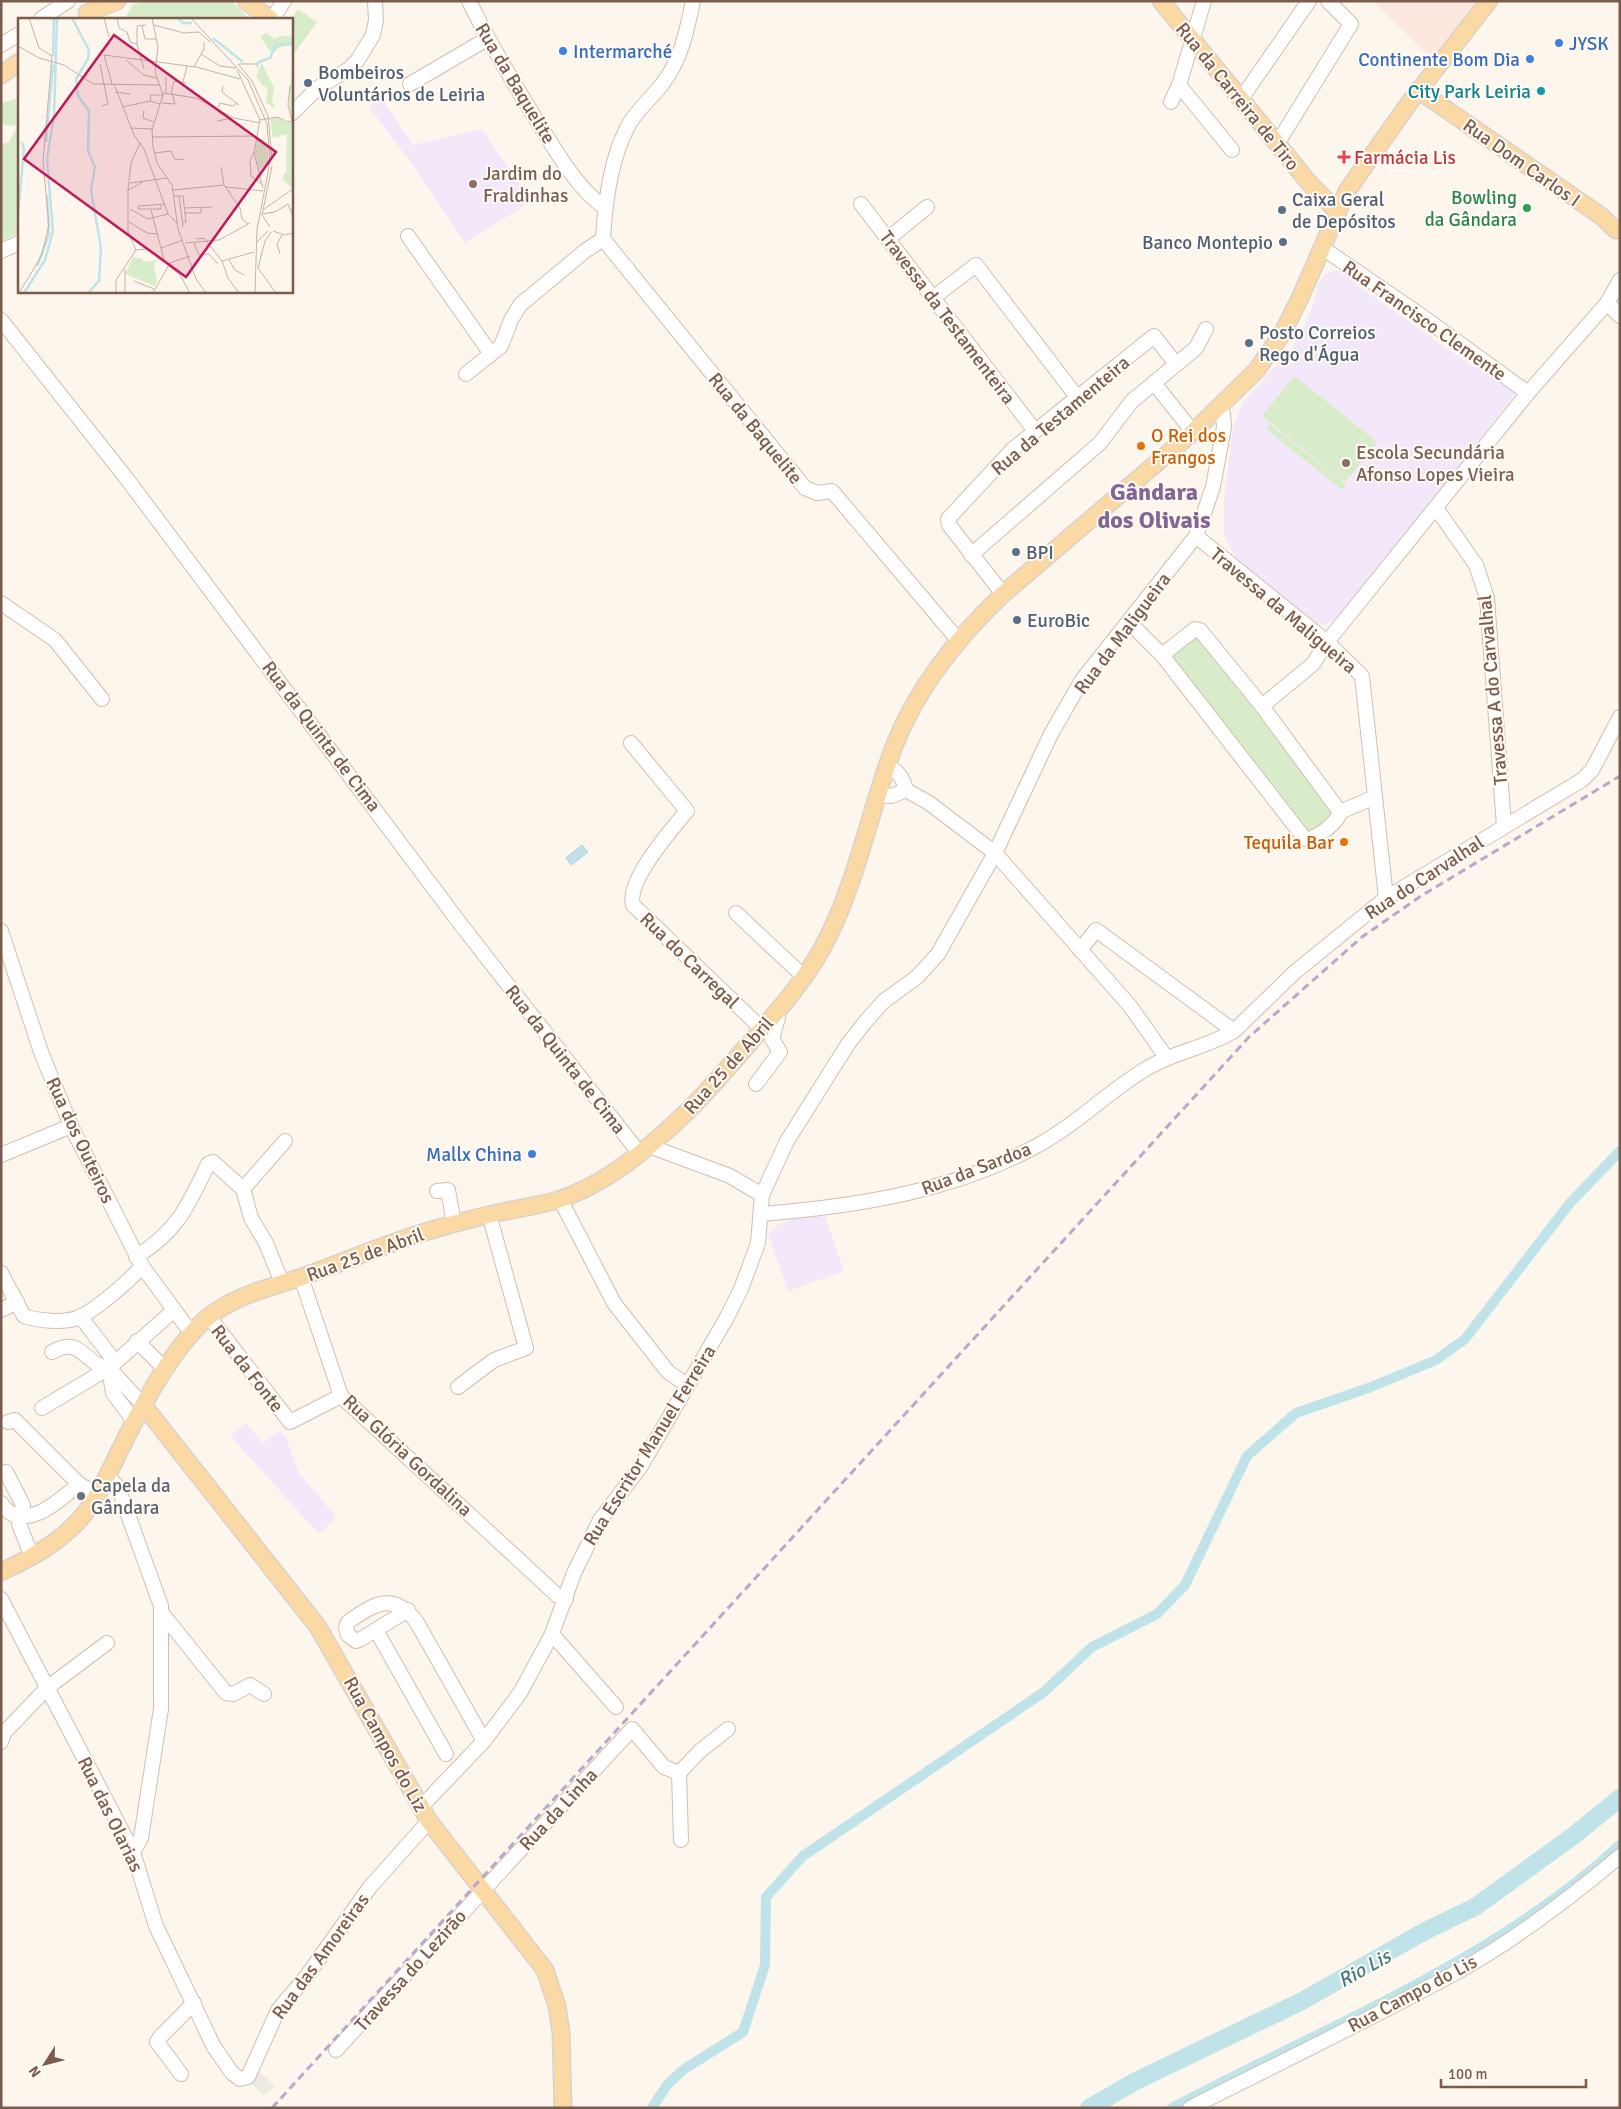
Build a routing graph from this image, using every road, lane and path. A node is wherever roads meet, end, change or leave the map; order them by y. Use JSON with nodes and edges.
{"nodes":[{"id":1,"x":68,"y":1,"type":"edge"},
{"id":2,"x":105,"y":1,"type":"edge"},
{"id":3,"x":116,"y":1,"type":"edge"},
{"id":4,"x":246,"y":1,"type":"edge"},
{"id":5,"x":284,"y":1,"type":"edge"},
{"id":6,"x":375,"y":1,"type":"edge"},
{"id":7,"x":469,"y":1,"type":"edge"},
{"id":8,"x":693,"y":1,"type":"edge"},
{"id":9,"x":1160,"y":1,"type":"edge"},
{"id":10,"x":1204,"y":1,"type":"edge"},
{"id":11,"x":1309,"y":1,"type":"edge"},
{"id":12,"x":1328,"y":1,"type":"edge"},
{"id":13,"x":1489,"y":1,"type":"edge"},
{"id":14,"x":83,"y":16,"type":"edge"},
{"id":15,"x":42,"y":18,"type":"edge"},
{"id":16,"x":270,"y":18,"type":"edge"},
{"id":17,"x":272,"y":18,"type":"edge"},
{"id":18,"x":18,"y":35,"type":"edge"},
{"id":19,"x":487,"y":39,"type":"junction"},
{"id":20,"x":1192,"y":40,"type":"junction"},
{"id":21,"x":1,"y":45,"type":"edge"},
{"id":22,"x":18,"y":63,"type":"edge"},
{"id":23,"x":1,"y":75,"type":"edge"},
{"id":24,"x":410,"y":84,"type":"dead end"},
{"id":25,"x":1179,"y":85,"type":"junction"},
{"id":26,"x":1418,"y":90,"type":"junction"},
{"id":27,"x":1241,"y":100,"type":"junction"},
{"id":28,"x":1171,"y":102,"type":"dead end"},
{"id":29,"x":292,"y":113,"type":"edge"},
{"id":30,"x":1277,"y":144,"type":"junction"},
{"id":31,"x":1232,"y":150,"type":"dead end"},
{"id":32,"x":860,"y":204,"type":"dead end"},
{"id":33,"x":927,"y":207,"type":"dead end"},
{"id":34,"x":605,"y":208,"type":"junction"},
{"id":35,"x":1337,"y":211,"type":"junction"},
{"id":36,"x":1619,"y":230,"type":"edge"},
{"id":37,"x":408,"y":236,"type":"dead end"},
{"id":38,"x":889,"y":238,"type":"junction"},
{"id":39,"x":603,"y":240,"type":"junction"},
{"id":40,"x":18,"y":243,"type":"edge"},
{"id":41,"x":1321,"y":247,"type":"junction"},
{"id":42,"x":1,"y":251,"type":"edge"},
{"id":43,"x":1620,"y":280,"type":"edge"},
{"id":44,"x":934,"y":297,"type":"junction"},
{"id":45,"x":1607,"y":303,"type":"junction"},
{"id":46,"x":1620,"y":316,"type":"edge"},
{"id":47,"x":1,"y":320,"type":"edge"},
{"id":48,"x":1206,"y":329,"type":"dead end"},
{"id":49,"x":491,"y":354,"type":"junction"},
{"id":50,"x":1176,"y":364,"type":"junction"},
{"id":51,"x":466,"y":374,"type":"dead end"},
{"id":52,"x":1154,"y":383,"type":"junction"},
{"id":53,"x":1528,"y":393,"type":"junction"},
{"id":54,"x":1077,"y":397,"type":"junction"},
{"id":55,"x":1219,"y":408,"type":"junction"},
{"id":56,"x":1035,"y":431,"type":"junction"},
{"id":57,"x":1193,"y":432,"type":"junction"},
{"id":58,"x":1436,"y":508,"type":"junction"},
{"id":59,"x":1196,"y":536,"type":"junction"},
{"id":60,"x":971,"y":554,"type":"junction"},
{"id":61,"x":1004,"y":594,"type":"junction"},
{"id":62,"x":1,"y":603,"type":"edge"},
{"id":63,"x":1130,"y":623,"type":"junction"},
{"id":64,"x":959,"y":641,"type":"junction"},
{"id":65,"x":1327,"y":642,"type":"junction"},
{"id":66,"x":1162,"y":655,"type":"junction"},
{"id":67,"x":102,"y":699,"type":"dead end"},
{"id":68,"x":1262,"y":706,"type":"junction"},
{"id":69,"x":1620,"y":717,"type":"edge"},
{"id":70,"x":630,"y":743,"type":"dead end"},
{"id":71,"x":888,"y":766,"type":"junction"},
{"id":72,"x":906,"y":790,"type":"junction"},
{"id":73,"x":878,"y":795,"type":"junction"},
{"id":74,"x":1375,"y":797,"type":"junction"},
{"id":75,"x":1340,"y":812,"type":"junction"},
{"id":76,"x":1504,"y":826,"type":"junction"},
{"id":77,"x":995,"y":853,"type":"junction"},
{"id":78,"x":1386,"y":898,"type":"junction"},
{"id":79,"x":736,"y":912,"type":"dead end"},
{"id":80,"x":1,"y":932,"type":"edge"},
{"id":81,"x":1080,"y":950,"type":"junction"},
{"id":82,"x":804,"y":977,"type":"junction"},
{"id":83,"x":775,"y":1013,"type":"junction"},
{"id":84,"x":762,"y":1029,"type":"junction"},
{"id":85,"x":1234,"y":1031,"type":"junction"},
{"id":86,"x":1166,"y":1057,"type":"junction"},
{"id":87,"x":756,"y":1084,"type":"dead end"},
{"id":88,"x":71,"y":1126,"type":"junction"},
{"id":89,"x":285,"y":1141,"type":"dead end"},
{"id":90,"x":645,"y":1150,"type":"junction"},
{"id":91,"x":1,"y":1155,"type":"edge"},
{"id":92,"x":243,"y":1189,"type":"junction"},
{"id":93,"x":437,"y":1191,"type":"dead end"},
{"id":94,"x":762,"y":1194,"type":"junction"},
{"id":95,"x":560,"y":1199,"type":"junction"},
{"id":96,"x":489,"y":1214,"type":"junction"},
{"id":97,"x":762,"y":1214,"type":"junction"},
{"id":98,"x":454,"y":1224,"type":"junction"},
{"id":99,"x":139,"y":1262,"type":"junction"},
{"id":100,"x":1,"y":1274,"type":"edge"},
{"id":101,"x":301,"y":1277,"type":"junction"},
{"id":102,"x":282,"y":1283,"type":"junction"},
{"id":103,"x":17,"y":1302,"type":"junction"},
{"id":104,"x":1,"y":1310,"type":"edge"},
{"id":105,"x":174,"y":1311,"type":"junction"},
{"id":106,"x":80,"y":1316,"type":"junction"},
{"id":107,"x":209,"y":1317,"type":"junction"},
{"id":108,"x":192,"y":1334,"type":"junction"},
{"id":109,"x":137,"y":1341,"type":"junction"},
{"id":110,"x":52,"y":1352,"type":"dead end"},
{"id":111,"x":112,"y":1365,"type":"junction"},
{"id":112,"x":166,"y":1370,"type":"junction"},
{"id":113,"x":687,"y":1385,"type":"junction"},
{"id":114,"x":458,"y":1387,"type":"dead end"},
{"id":115,"x":341,"y":1396,"type":"junction"},
{"id":116,"x":144,"y":1406,"type":"junction"},
{"id":117,"x":42,"y":1408,"type":"dead end"},
{"id":118,"x":8,"y":1422,"type":"dead end"},
{"id":119,"x":134,"y":1422,"type":"junction"},
{"id":120,"x":6,"y":1472,"type":"dead end"},
{"id":121,"x":107,"y":1476,"type":"junction"},
{"id":122,"x":79,"y":1484,"type":"junction"},
{"id":123,"x":98,"y":1495,"type":"junction"},
{"id":124,"x":1,"y":1503,"type":"edge"},
{"id":125,"x":20,"y":1516,"type":"junction"},
{"id":126,"x":32,"y":1556,"type":"junction"},
{"id":127,"x":1,"y":1572,"type":"edge"},
{"id":128,"x":1,"y":1599,"type":"edge"},
{"id":129,"x":566,"y":1599,"type":"junction"},
{"id":130,"x":408,"y":1610,"type":"junction"},
{"id":131,"x":161,"y":1612,"type":"junction"},
{"id":132,"x":376,"y":1630,"type":"junction"},
{"id":133,"x":552,"y":1634,"type":"junction"},
{"id":134,"x":107,"y":1642,"type":"dead end"},
{"id":135,"x":47,"y":1688,"type":"junction"},
{"id":136,"x":264,"y":1694,"type":"dead end"},
{"id":137,"x":616,"y":1706,"type":"dead end"},
{"id":138,"x":728,"y":1729,"type":"dead end"},
{"id":139,"x":484,"y":1741,"type":"junction"},
{"id":140,"x":1,"y":1742,"type":"edge"},
{"id":141,"x":446,"y":1754,"type":"dead end"},
{"id":142,"x":679,"y":1773,"type":"junction"},
{"id":143,"x":424,"y":1814,"type":"junction"},
{"id":144,"x":681,"y":1840,"type":"dead end"},
{"id":145,"x":133,"y":1852,"type":"junction"},
{"id":146,"x":1620,"y":1856,"type":"edge"},
{"id":147,"x":483,"y":1890,"type":"junction"},
{"id":148,"x":194,"y":2003,"type":"junction"},
{"id":149,"x":208,"y":2035,"type":"joint"},
{"id":150,"x":336,"y":2050,"type":"dead end"},
{"id":151,"x":181,"y":2074,"type":"dead end"},
{"id":152,"x":563,"y":2108,"type":"edge"},
{"id":153,"x":1190,"y":2108,"type":"edge"}],
"edges":[{"from":1,"to":15,"type":"street"},
{"from":2,"to":14,"type":"main road"},
{"from":3,"to":14,"type":"main road"},
{"from":4,"to":16,"type":"main road"},
{"from":5,"to":17,"type":"street"},
{"from":6,"to":29,"type":"street"},
{"from":7,"to":19,"type":"street","name":"Rua da Baquelite"},
{"from":8,"to":34,"type":"street"},
{"from":9,"to":20,"type":"main road","name":"Rua da Carreira de Tiro"},
{"from":10,"to":20,"type":"street"},
{"from":11,"to":27,"type":"street"},
{"from":12,"to":30,"type":"street"},
{"from":13,"to":26,"type":"main road","name":"Rua 25 de Abril"},
{"from":18,"to":21,"type":"street"},
{"from":19,"to":24,"type":"street"},
{"from":19,"to":34,"type":"street","name":"Rua da Baquelite"},
{"from":20,"to":25,"type":"street"},
{"from":20,"to":27,"type":"main road","name":"Rua da Carreira de Tiro"},
{"from":22,"to":23,"type":"main road"},
{"from":25,"to":28,"type":"street"},
{"from":25,"to":31,"type":"street"},
{"from":26,"to":35,"type":"main road","name":"Rua 25 de Abril"},
{"from":26,"to":36,"type":"main road","name":"Rua Dom Carlos I"},
{"from":27,"to":30,"type":"main road","name":"Rua da Carreira de Tiro"},
{"from":30,"to":35,"type":"main road","name":"Rua da Carreira de Tiro"},
{"from":32,"to":38,"type":"street","name":"Travessa da Testamenteira"},
{"from":33,"to":38,"type":"street"},
{"from":34,"to":39,"type":"street"},
{"from":35,"to":41,"type":"main road","name":"Rua 25 de Abril"},
{"from":37,"to":49,"type":"street"},
{"from":38,"to":44,"type":"street","name":"Travessa da Testamenteira"},
{"from":39,"to":49,"type":"street"},
{"from":39,"to":64,"type":"street","name":"Rua da Baquelite"},
{"from":40,"to":42,"type":"street"},
{"from":41,"to":53,"type":"street","name":"Rua Francisco Clemente"},
{"from":41,"to":55,"type":"main road","name":"Rua 25 de Abril"},
{"from":43,"to":45,"type":"street"},
{"from":44,"to":54,"type":"street"},
{"from":44,"to":56,"type":"street","name":"Travessa da Testamenteira"},
{"from":45,"to":46,"type":"street"},
{"from":45,"to":53,"type":"street"},
{"from":47,"to":90,"type":"street","name":"Rua da Quinta de Cima"},
{"from":48,"to":50,"type":"street"},
{"from":49,"to":51,"type":"street"},
{"from":50,"to":52,"type":"street"},
{"from":50,"to":54,"type":"street","name":"Rua da Testamenteira"},
{"from":52,"to":57,"type":"street"},
{"from":52,"to":60,"type":"street"},
{"from":53,"to":58,"type":"street"},
{"from":54,"to":56,"type":"street","name":"Rua da Testamenteira"},
{"from":55,"to":57,"type":"main road","name":"Rua 25 de Abril"},
{"from":55,"to":59,"type":"street","name":"Rua da Maligueira"},
{"from":56,"to":60,"type":"street","name":"Rua da Testamenteira"},
{"from":57,"to":61,"type":"main road","name":"Rua 25 de Abril"},
{"from":58,"to":65,"type":"street"},
{"from":58,"to":76,"type":"street","name":"Travessa A do Carvalhal"},
{"from":59,"to":63,"type":"street","name":"Rua da Maligueira"},
{"from":59,"to":65,"type":"street","name":"Travessa da Maligueira"},
{"from":60,"to":61,"type":"street","name":"Rua da Testamenteira"},
{"from":61,"to":64,"type":"main road","name":"Rua 25 de Abril"},
{"from":62,"to":67,"type":"street"},
{"from":63,"to":66,"type":"street"},
{"from":63,"to":77,"type":"street","name":"Rua da Maligueira"},
{"from":64,"to":71,"type":"main road","name":"Rua 25 de Abril"},
{"from":65,"to":68,"type":"street"},
{"from":65,"to":74,"type":"street","name":"Travessa da Maligueira"},
{"from":66,"to":68,"type":"street"},
{"from":66,"to":75,"type":"street"},
{"from":68,"to":75,"type":"street"},
{"from":69,"to":76,"type":"street","name":"Rua do Carvalhal"},
{"from":70,"to":84,"type":"street","name":"Rua do Carregal"},
{"from":71,"to":72,"type":"street"},
{"from":71,"to":73,"type":"main road","name":"Rua 25 de Abril"},
{"from":72,"to":73,"type":"street"},
{"from":72,"to":77,"type":"street"},
{"from":73,"to":82,"type":"main road","name":"Rua 25 de Abril"},
{"from":74,"to":75,"type":"street"},
{"from":74,"to":78,"type":"street","name":"Travessa da Maligueira"},
{"from":76,"to":78,"type":"street","name":"Rua do Carvalhal"},
{"from":77,"to":81,"type":"street"},
{"from":77,"to":94,"type":"street","name":"Rua da Maligueira"},
{"from":78,"to":85,"type":"street","name":"Rua do Carvalhal"},
{"from":79,"to":82,"type":"street"},
{"from":80,"to":88,"type":"street","name":"Rua dos Outeiros"},
{"from":81,"to":85,"type":"street"},
{"from":81,"to":86,"type":"street"},
{"from":82,"to":83,"type":"main road","name":"Rua 25 de Abril"},
{"from":83,"to":84,"type":"main road","name":"Rua 25 de Abril"},
{"from":83,"to":87,"type":"street"},
{"from":84,"to":90,"type":"main road","name":"Rua 25 de Abril"},
{"from":85,"to":86,"type":"street","name":"Rua do Carvalhal"},
{"from":86,"to":97,"type":"street","name":"Rua da Sardoa"},
{"from":88,"to":91,"type":"street"},
{"from":88,"to":99,"type":"street","name":"Rua dos Outeiros"},
{"from":89,"to":92,"type":"street"},
{"from":90,"to":94,"type":"street"},
{"from":90,"to":95,"type":"main road","name":"Rua 25 de Abril"},
{"from":92,"to":99,"type":"street"},
{"from":92,"to":102,"type":"street"},
{"from":93,"to":98,"type":"street"},
{"from":94,"to":97,"type":"street","name":"Rua Escritor Manuel Ferreira"},
{"from":95,"to":96,"type":"main road","name":"Rua 25 de Abril"},
{"from":95,"to":113,"type":"street"},
{"from":96,"to":98,"type":"main road","name":"Rua 25 de Abril"},
{"from":96,"to":114,"type":"street"},
{"from":97,"to":113,"type":"street","name":"Rua Escritor Manuel Ferreira"},
{"from":98,"to":101,"type":"main road","name":"Rua 25 de Abril"},
{"from":99,"to":105,"type":"street","name":"Rua dos Outeiros"},
{"from":99,"to":106,"type":"street"},
{"from":100,"to":103,"type":"street"},
{"from":101,"to":102,"type":"main road","name":"Rua 25 de Abril"},
{"from":101,"to":115,"type":"street","name":"Rua Glória Gordalina"},
{"from":102,"to":107,"type":"main road","name":"Rua 25 de Abril"},
{"from":103,"to":104,"type":"street"},
{"from":103,"to":106,"type":"street"},
{"from":105,"to":108,"type":"street","name":"Rua dos Outeiros"},
{"from":105,"to":109,"type":"street"},
{"from":106,"to":111,"type":"street"},
{"from":107,"to":108,"type":"main road","name":"Rua 25 de Abril"},
{"from":107,"to":115,"type":"street","name":"Rua da Fonte"},
{"from":108,"to":112,"type":"main road","name":"Rua 25 de Abril"},
{"from":109,"to":111,"type":"street"},
{"from":109,"to":112,"type":"street"},
{"from":110,"to":111,"type":"street"},
{"from":111,"to":116,"type":"street"},
{"from":111,"to":117,"type":"street"},
{"from":111,"to":119,"type":"street"},
{"from":112,"to":116,"type":"main road","name":"Rua 25 de Abril"},
{"from":113,"to":129,"type":"street","name":"Rua Escritor Manuel Ferreira"},
{"from":115,"to":129,"type":"street","name":"Rua Glória Gordalina"},
{"from":116,"to":119,"type":"main road","name":"Rua 25 de Abril"},
{"from":116,"to":143,"type":"main road","name":"Rua Campos do Liz"},
{"from":118,"to":122,"type":"street"},
{"from":119,"to":121,"type":"main road","name":"Rua 25 de Abril"},
{"from":120,"to":125,"type":"street"},
{"from":121,"to":123,"type":"main road","name":"Rua 25 de Abril"},
{"from":121,"to":131,"type":"street"},
{"from":122,"to":123,"type":"street"},
{"from":122,"to":125,"type":"street"},
{"from":123,"to":126,"type":"main road","name":"Rua 25 de Abril"},
{"from":124,"to":125,"type":"street"},
{"from":125,"to":126,"type":"street"},
{"from":126,"to":127,"type":"main road","name":"Rua 25 de Abril"},
{"from":128,"to":135,"type":"street","name":"Rua das Olarias"},
{"from":129,"to":133,"type":"street","name":"Rua Escritor Manuel Ferreira"},
{"from":130,"to":132,"type":"street"},
{"from":130,"to":132,"type":"street"},
{"from":130,"to":139,"type":"street"},
{"from":131,"to":136,"type":"street"},
{"from":131,"to":145,"type":"street"},
{"from":132,"to":141,"type":"street"},
{"from":133,"to":137,"type":"street"},
{"from":133,"to":139,"type":"street","name":"Rua Escritor Manuel Ferreira"},
{"from":134,"to":135,"type":"street"},
{"from":135,"to":140,"type":"street"},
{"from":135,"to":145,"type":"street","name":"Rua das Olarias"},
{"from":138,"to":142,"type":"street"},
{"from":139,"to":143,"type":"street","name":"Rua Escritor Manuel Ferreira"},
{"from":142,"to":144,"type":"street"},
{"from":142,"to":147,"type":"street","name":"Rua da Linha"},
{"from":143,"to":147,"type":"main road","name":"Rua Campos do Liz"},
{"from":143,"to":149,"type":"street","name":"Rua das Amoreiras"},
{"from":145,"to":148,"type":"street","name":"Rua das Olarias"},
{"from":146,"to":153,"type":"street","name":"Rua Campo do Lis"},
{"from":147,"to":150,"type":"street","name":"Travessa do Lezirão"},
{"from":147,"to":152,"type":"main road","name":"Rua Campos do Liz"},
{"from":148,"to":149,"type":"street","name":"Rua das Olarias"},
{"from":148,"to":151,"type":"street"}]}
